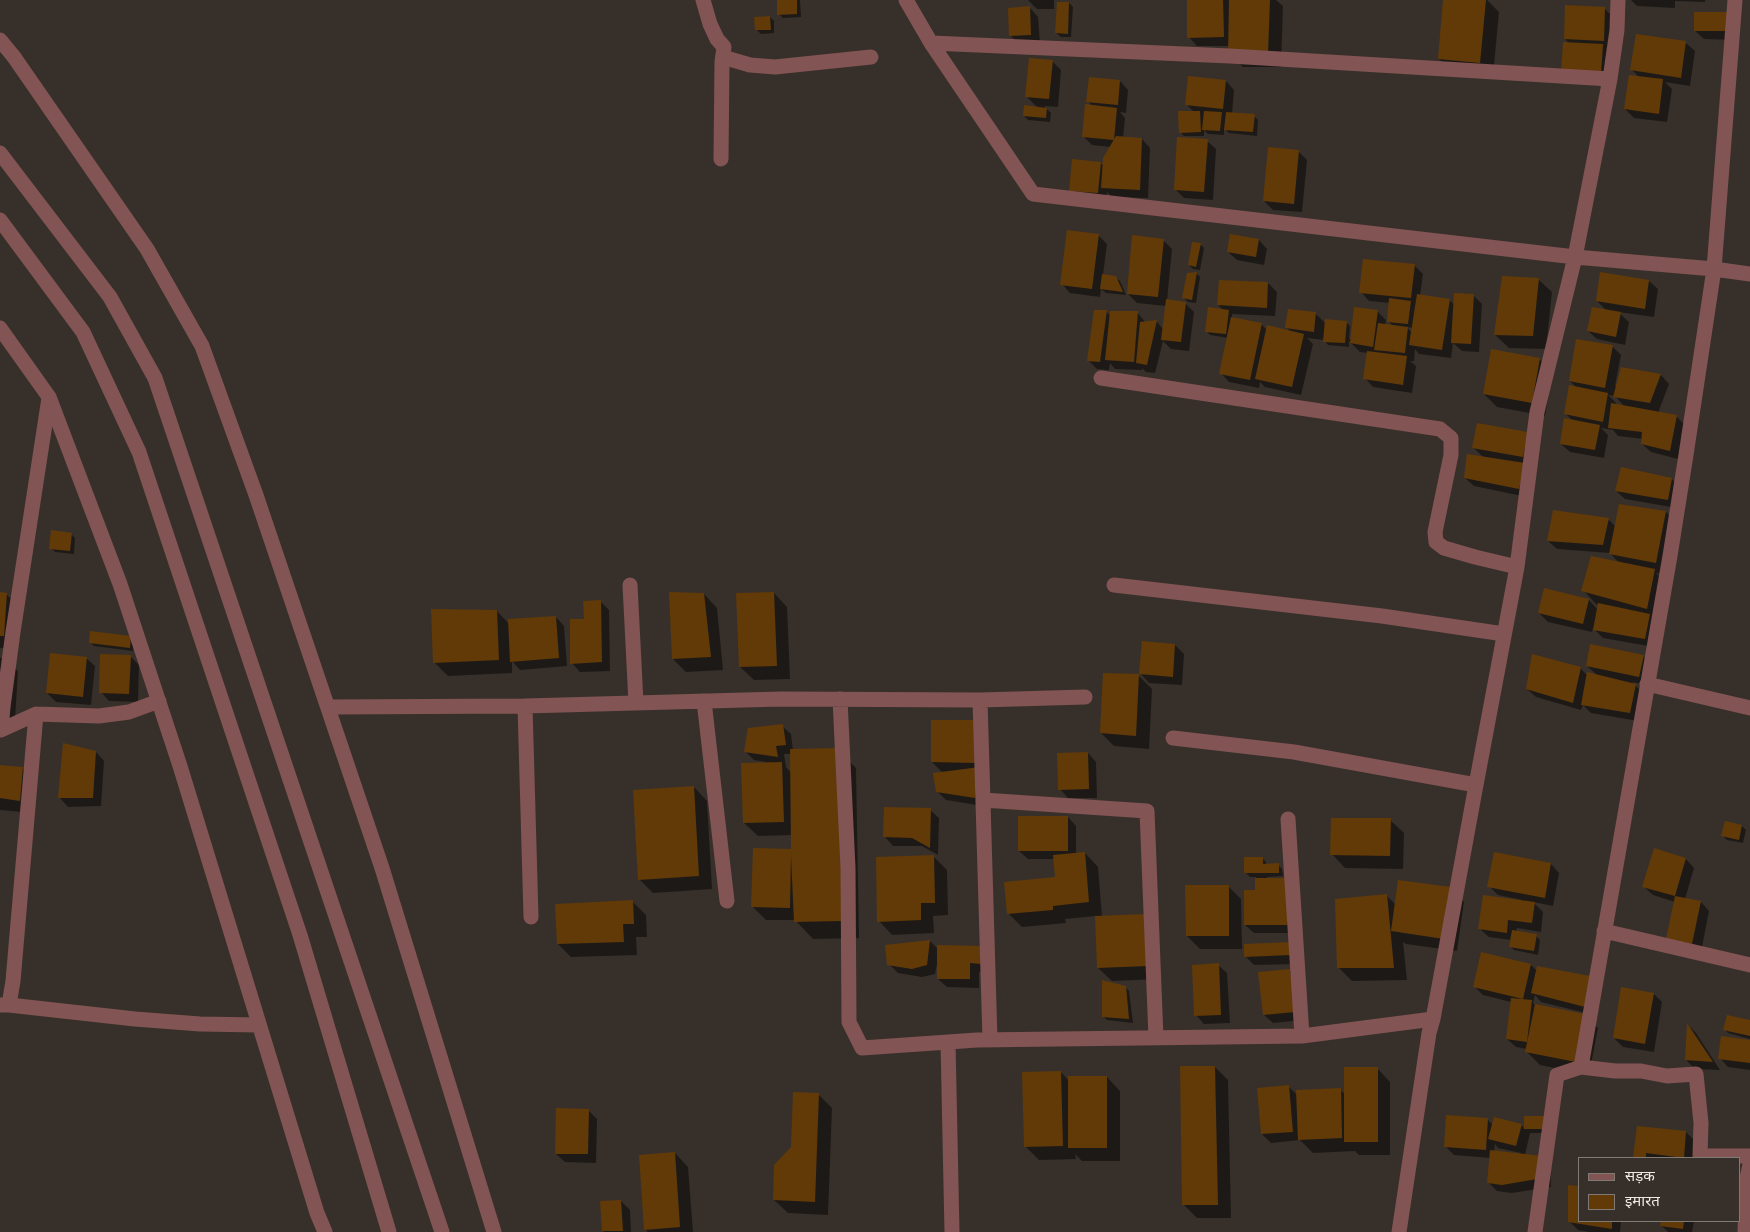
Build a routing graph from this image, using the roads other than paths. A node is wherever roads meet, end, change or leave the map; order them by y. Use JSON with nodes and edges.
{"nodes":[{"id":1,"x":703,"y":0,"type":"edge"},
{"id":2,"x":906,"y":0,"type":"edge"},
{"id":3,"x":1618,"y":0,"type":"edge"},
{"id":4,"x":1735,"y":0,"type":"edge"},
{"id":5,"x":0,"y":40,"type":"edge"},
{"id":6,"x":931,"y":43,"type":"junction"},
{"id":7,"x":871,"y":57,"type":"dead end"},
{"id":8,"x":722,"y":62,"type":"junction"},
{"id":9,"x":1610,"y":79,"type":"junction"},
{"id":10,"x":0,"y":153,"type":"edge"},
{"id":11,"x":721,"y":159,"type":"dead end"},
{"id":12,"x":0,"y":220,"type":"edge"},
{"id":13,"x":1575,"y":257,"type":"junction"},
{"id":14,"x":1714,"y":269,"type":"junction"},
{"id":15,"x":1750,"y":274,"type":"edge"},
{"id":16,"x":0,"y":328,"type":"edge"},
{"id":17,"x":1101,"y":378,"type":"dead end"},
{"id":18,"x":49,"y":397,"type":"junction"},
{"id":19,"x":1517,"y":567,"type":"junction"},
{"id":20,"x":630,"y":585,"type":"dead end"},
{"id":21,"x":1114,"y":585,"type":"dead end"},
{"id":22,"x":1504,"y":634,"type":"junction"},
{"id":23,"x":1647,"y":684,"type":"junction"},
{"id":24,"x":1084,"y":697,"type":"dead end"},
{"id":25,"x":840,"y":699,"type":"junction"},
{"id":26,"x":980,"y":700,"type":"junction"},
{"id":27,"x":159,"y":701,"type":"junction"},
{"id":28,"x":704,"y":701,"type":"junction"},
{"id":29,"x":636,"y":703,"type":"junction"},
{"id":30,"x":525,"y":706,"type":"junction"},
{"id":31,"x":328,"y":707,"type":"junction"},
{"id":32,"x":1750,"y":708,"type":"edge"},
{"id":33,"x":36,"y":714,"type":"junction"},
{"id":34,"x":1,"y":730,"type":"edge"},
{"id":35,"x":1173,"y":738,"type":"dead end"},
{"id":36,"x":1476,"y":785,"type":"junction"},
{"id":37,"x":983,"y":800,"type":"junction"},
{"id":38,"x":1288,"y":819,"type":"dead end"},
{"id":39,"x":727,"y":901,"type":"dead end"},
{"id":40,"x":531,"y":917,"type":"dead end"},
{"id":41,"x":1604,"y":931,"type":"junction"},
{"id":42,"x":1750,"y":965,"type":"edge"},
{"id":43,"x":4,"y":1005,"type":"edge"},
{"id":44,"x":1433,"y":1019,"type":"junction"},
{"id":45,"x":260,"y":1025,"type":"junction"},
{"id":46,"x":1302,"y":1036,"type":"junction"},
{"id":47,"x":1156,"y":1038,"type":"junction"},
{"id":48,"x":990,"y":1040,"type":"junction"},
{"id":49,"x":948,"y":1042,"type":"junction"},
{"id":50,"x":1581,"y":1067,"type":"junction"},
{"id":51,"x":1750,"y":1156,"type":"edge"},
{"id":52,"x":1750,"y":1165,"type":"edge"},
{"id":53,"x":325,"y":1232,"type":"edge"},
{"id":54,"x":389,"y":1232,"type":"edge"},
{"id":55,"x":442,"y":1232,"type":"edge"},
{"id":56,"x":494,"y":1232,"type":"edge"},
{"id":57,"x":952,"y":1232,"type":"edge"},
{"id":58,"x":1399,"y":1232,"type":"edge"},
{"id":59,"x":1535,"y":1232,"type":"edge"},
{"id":60,"x":1745,"y":1232,"type":"edge"}],
"edges":[{"from":1,"to":8,"type":"street"},
{"from":2,"to":6,"type":"street"},
{"from":3,"to":9,"type":"street"},
{"from":4,"to":14,"type":"street"},
{"from":5,"to":31,"type":"street"},
{"from":6,"to":9,"type":"street"},
{"from":6,"to":13,"type":"street"},
{"from":7,"to":8,"type":"street"},
{"from":8,"to":11,"type":"street"},
{"from":9,"to":13,"type":"street"},
{"from":10,"to":55,"type":"street"},
{"from":12,"to":54,"type":"street"},
{"from":13,"to":14,"type":"street"},
{"from":13,"to":19,"type":"street"},
{"from":14,"to":15,"type":"street"},
{"from":14,"to":23,"type":"street"},
{"from":16,"to":18,"type":"street"},
{"from":17,"to":19,"type":"street"},
{"from":18,"to":27,"type":"street"},
{"from":18,"to":34,"type":"street"},
{"from":19,"to":22,"type":"street"},
{"from":20,"to":29,"type":"street"},
{"from":21,"to":22,"type":"street"},
{"from":22,"to":36,"type":"street"},
{"from":23,"to":32,"type":"street"},
{"from":23,"to":41,"type":"street"},
{"from":24,"to":26,"type":"street"},
{"from":25,"to":26,"type":"street"},
{"from":25,"to":28,"type":"street"},
{"from":25,"to":49,"type":"street"},
{"from":26,"to":37,"type":"street"},
{"from":27,"to":33,"type":"street"},
{"from":27,"to":45,"type":"street"},
{"from":28,"to":29,"type":"street"},
{"from":28,"to":39,"type":"street"},
{"from":29,"to":30,"type":"street"},
{"from":30,"to":31,"type":"street"},
{"from":30,"to":40,"type":"street"},
{"from":31,"to":56,"type":"street"},
{"from":33,"to":34,"type":"street"},
{"from":33,"to":43,"type":"street"},
{"from":35,"to":36,"type":"street"},
{"from":36,"to":44,"type":"street"},
{"from":37,"to":47,"type":"street"},
{"from":37,"to":48,"type":"street"},
{"from":38,"to":46,"type":"street"},
{"from":41,"to":42,"type":"street"},
{"from":41,"to":50,"type":"street"},
{"from":43,"to":45,"type":"street"},
{"from":44,"to":46,"type":"street"},
{"from":44,"to":58,"type":"street"},
{"from":45,"to":53,"type":"street"},
{"from":46,"to":47,"type":"street"},
{"from":47,"to":48,"type":"street"},
{"from":48,"to":49,"type":"street"},
{"from":49,"to":57,"type":"street"},
{"from":50,"to":51,"type":"street"},
{"from":50,"to":59,"type":"street"},
{"from":52,"to":60,"type":"street"}]}
